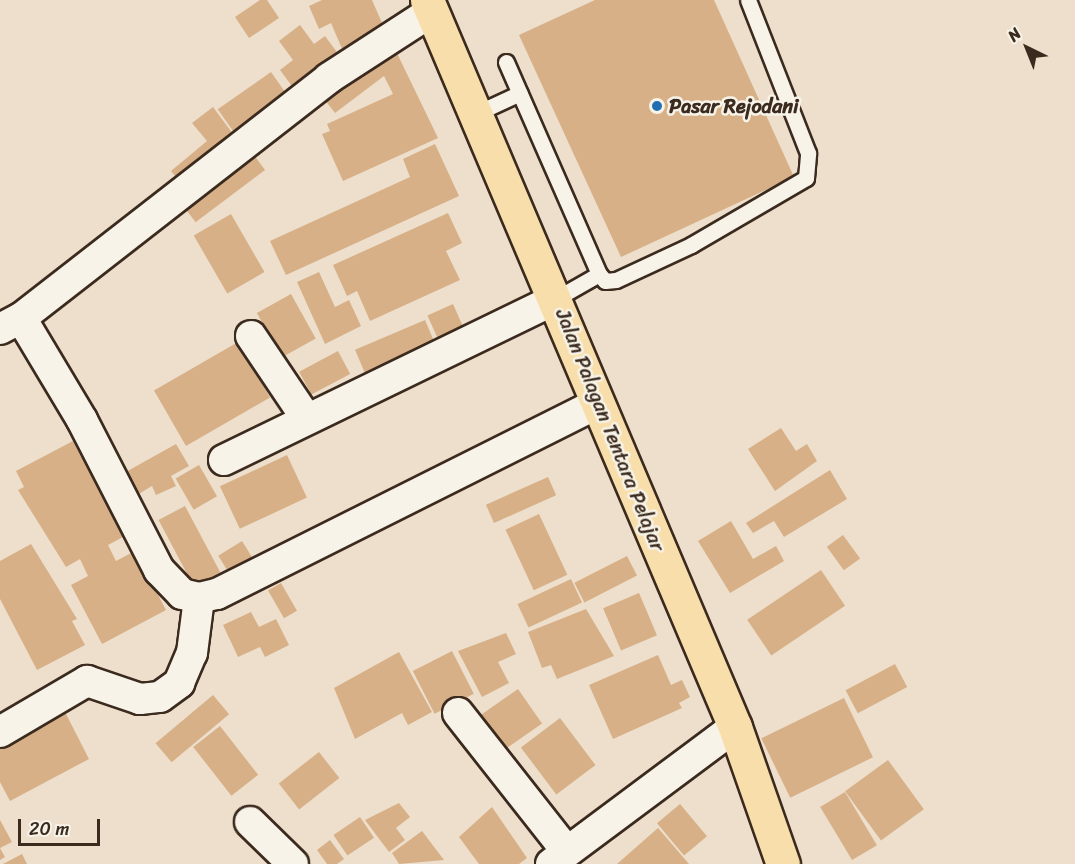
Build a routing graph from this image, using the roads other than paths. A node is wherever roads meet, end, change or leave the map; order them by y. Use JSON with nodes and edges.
{"nodes":[{"id":1,"x":748,"y":0,"type":"edge"},
{"id":2,"x":430,"y":5,"type":"edge"},
{"id":3,"x":506,"y":62,"type":"dead end"},
{"id":4,"x":520,"y":93,"type":"junction"},
{"id":5,"x":477,"y":113,"type":"junction"},
{"id":6,"x":599,"y":274,"type":"junction"},
{"id":7,"x":557,"y":298,"type":"junction"},
{"id":8,"x":11,"y":324,"type":"edge"},
{"id":9,"x":251,"y":336,"type":"dead end"},
{"id":10,"x":597,"y":404,"type":"junction"},
{"id":11,"x":306,"y":418,"type":"junction"},
{"id":12,"x":224,"y":460,"type":"dead end"},
{"id":13,"x":199,"y":598,"type":"junction"},
{"id":14,"x":458,"y":713,"type":"dead end"},
{"id":15,"x":735,"y":727,"type":"junction"},
{"id":16,"x":0,"y":732,"type":"edge"},
{"id":17,"x":250,"y":822,"type":"dead end"},
{"id":18,"x":559,"y":857,"type":"edge"},
{"id":19,"x":293,"y":864,"type":"edge"},
{"id":20,"x":783,"y":864,"type":"edge"}],
"edges":[{"from":1,"to":6,"type":"lane"},
{"from":2,"to":5,"type":"main road","name":"Jalan Palagan Tentara Pelajar"},
{"from":2,"to":8,"type":"street"},
{"from":3,"to":4,"type":"lane"},
{"from":4,"to":5,"type":"lane"},
{"from":4,"to":6,"type":"lane"},
{"from":5,"to":7,"type":"main road","name":"Jalan Palagan Tentara Pelajar"},
{"from":6,"to":7,"type":"lane"},
{"from":7,"to":10,"type":"main road","name":"Jalan Palagan Tentara Pelajar"},
{"from":7,"to":11,"type":"street"},
{"from":8,"to":13,"type":"street"},
{"from":9,"to":11,"type":"street"},
{"from":10,"to":13,"type":"street"},
{"from":10,"to":15,"type":"main road","name":"Jalan Palagan Tentara Pelajar"},
{"from":11,"to":12,"type":"street"},
{"from":13,"to":16,"type":"street"},
{"from":14,"to":18,"type":"street"},
{"from":15,"to":18,"type":"street"},
{"from":15,"to":20,"type":"main road","name":"Jalan Palagan Tentara Pelajar"},
{"from":17,"to":19,"type":"street"}]}
